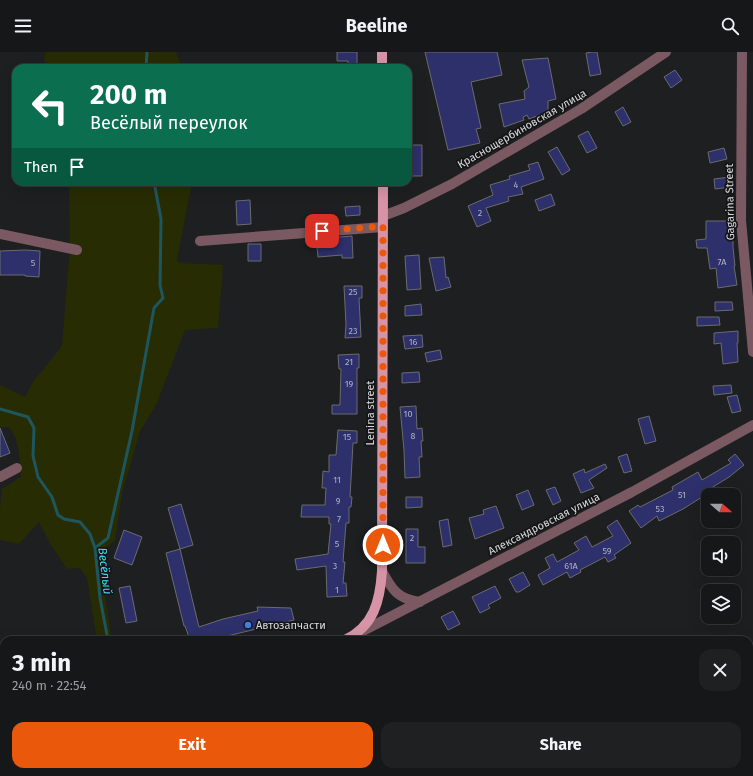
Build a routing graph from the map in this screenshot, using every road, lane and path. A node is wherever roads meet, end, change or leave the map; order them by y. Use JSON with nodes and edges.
{"nodes":[{"id":1,"x":382,"y":52,"type":"edge"},
{"id":2,"x":666,"y":52,"type":"edge"},
{"id":3,"x":742,"y":52,"type":"edge"},
{"id":4,"x":382,"y":64,"type":"edge"},
{"id":5,"x":383,"y":186,"type":"edge"},
{"id":6,"x":383,"y":216,"type":"junction"},
{"id":7,"x":383,"y":226,"type":"junction"},
{"id":8,"x":0,"y":234,"type":"edge"},
{"id":9,"x":200,"y":240,"type":"dead end"},
{"id":10,"x":77,"y":250,"type":"dead end"},
{"id":11,"x":753,"y":352,"type":"edge"},
{"id":12,"x":753,"y":425,"type":"edge"},
{"id":13,"x":17,"y":468,"type":"dead end"},
{"id":14,"x":0,"y":477,"type":"edge"},
{"id":15,"x":382,"y":571,"type":"junction"},
{"id":16,"x":420,"y":602,"type":"junction"},
{"id":17,"x":352,"y":636,"type":"edge"},
{"id":18,"x":353,"y":636,"type":"edge"}],
"edges":[{"from":1,"to":4,"type":"main road"},
{"from":2,"to":6,"type":"street","name":"Краснощербиновская улица"},
{"from":3,"to":11,"type":"street","name":"Gagarina Street"},
{"from":5,"to":6,"type":"main road","name":"Lenina street"},
{"from":6,"to":7,"type":"main road","name":"Lenina street"},
{"from":7,"to":9,"type":"street"},
{"from":7,"to":15,"type":"main road","name":"Lenina street"},
{"from":8,"to":10,"type":"street"},
{"from":12,"to":16,"type":"street","name":"Александровская улица"},
{"from":13,"to":14,"type":"street"},
{"from":15,"to":16,"type":"street"},
{"from":15,"to":17,"type":"main road","name":"Lenina street"},
{"from":16,"to":18,"type":"street","name":"Александровская улица"}]}
